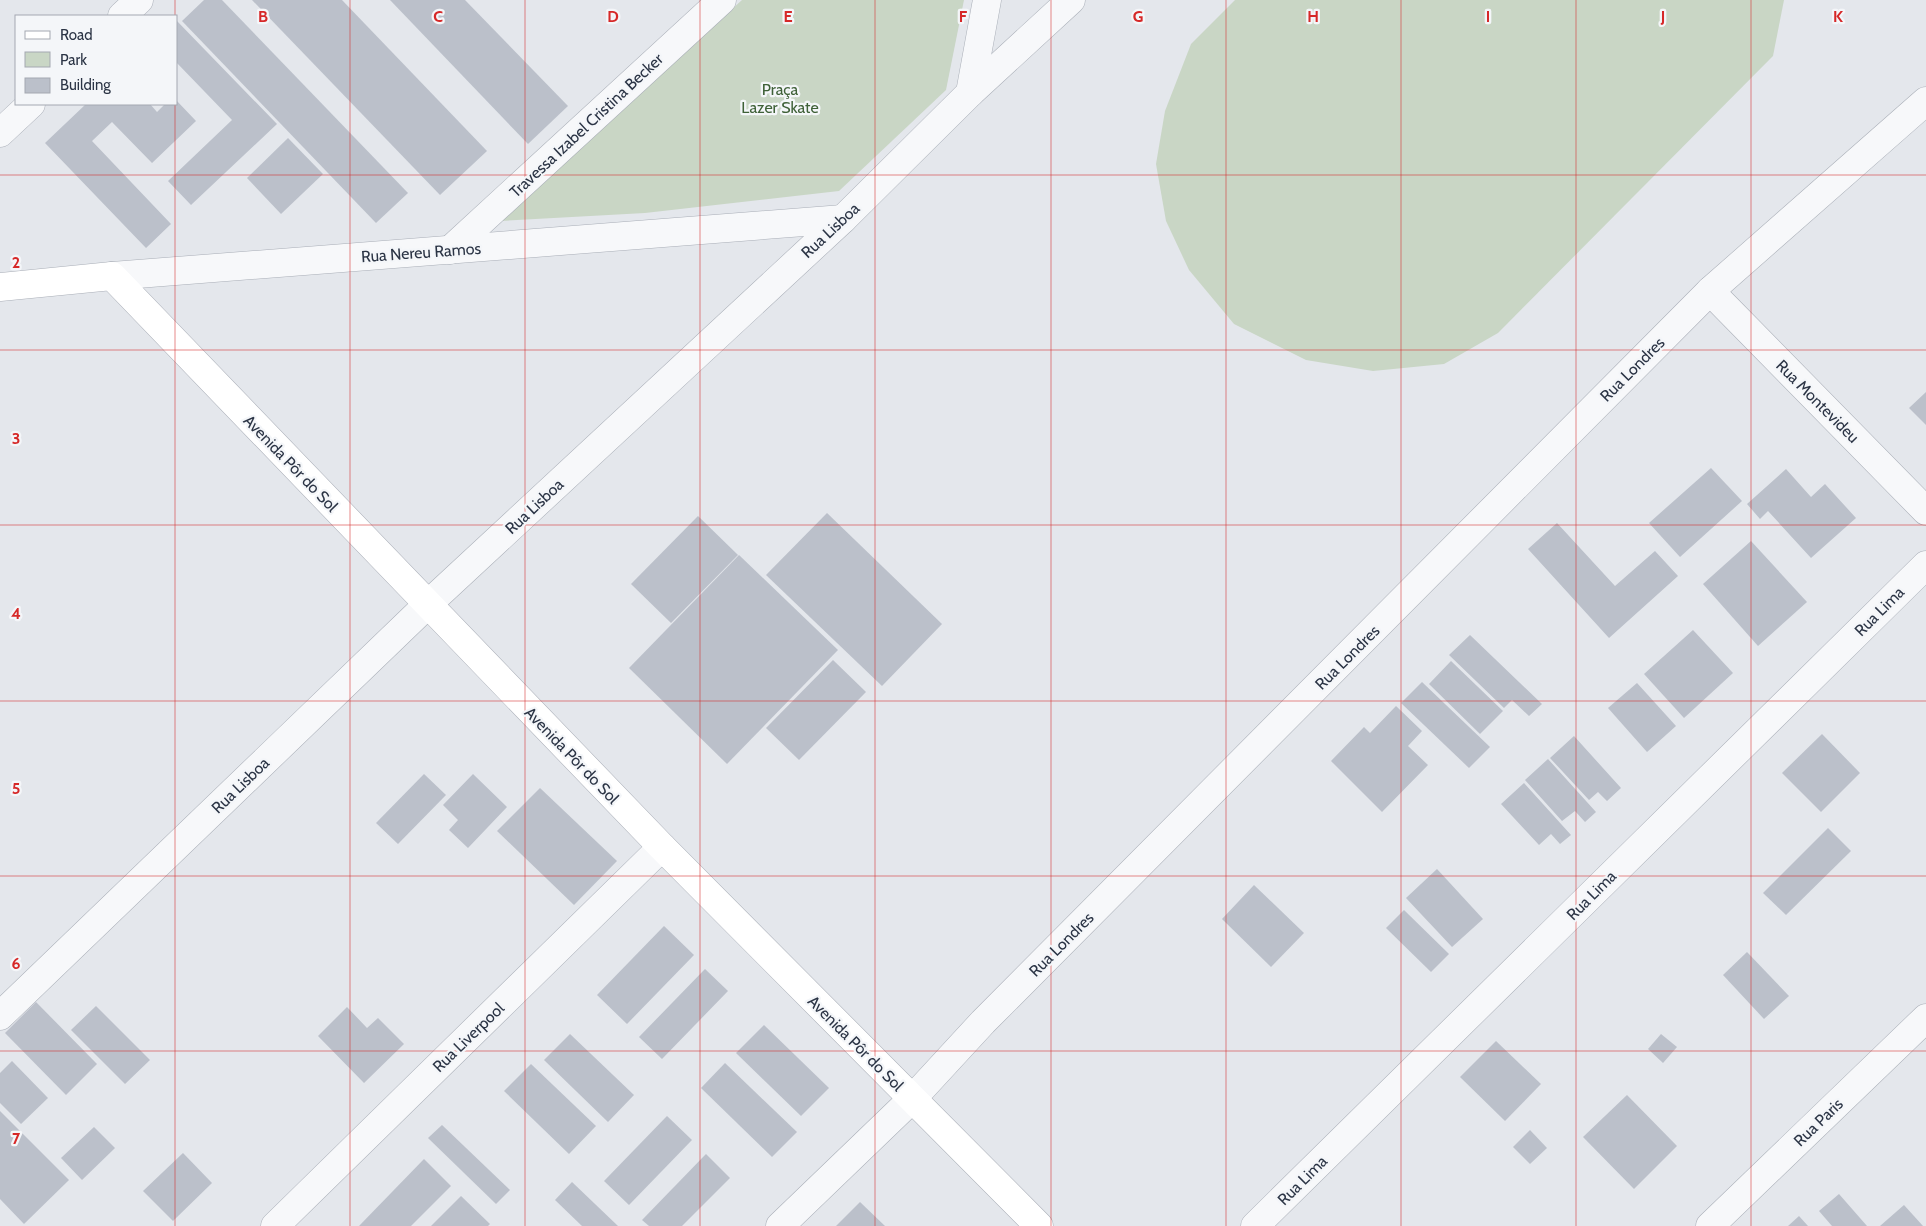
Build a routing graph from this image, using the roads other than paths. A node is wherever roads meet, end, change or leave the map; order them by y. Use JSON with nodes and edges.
{"nodes":[{"id":1,"x":139,"y":0,"type":"edge"},
{"id":2,"x":722,"y":0,"type":"edge"},
{"id":3,"x":987,"y":0,"type":"edge"},
{"id":4,"x":1071,"y":0,"type":"edge"},
{"id":5,"x":123,"y":15,"type":"edge"},
{"id":6,"x":970,"y":93,"type":"junction"},
{"id":7,"x":1926,"y":101,"type":"edge"},
{"id":8,"x":30,"y":105,"type":"edge"},
{"id":9,"x":0,"y":133,"type":"edge"},
{"id":10,"x":843,"y":219,"type":"junction"},
{"id":11,"x":450,"y":250,"type":"junction"},
{"id":12,"x":112,"y":276,"type":"junction"},
{"id":13,"x":0,"y":287,"type":"edge"},
{"id":14,"x":1710,"y":291,"type":"junction"},
{"id":15,"x":1926,"y":511,"type":"edge"},
{"id":16,"x":1926,"y":565,"type":"edge"},
{"id":17,"x":427,"y":605,"type":"junction"},
{"id":18,"x":662,"y":848,"type":"junction"},
{"id":19,"x":0,"y":1016,"type":"edge"},
{"id":20,"x":1926,"y":1018,"type":"edge"},
{"id":21,"x":912,"y":1099,"type":"junction"},
{"id":22,"x":275,"y":1226,"type":"edge"},
{"id":23,"x":780,"y":1226,"type":"edge"},
{"id":24,"x":1039,"y":1226,"type":"edge"},
{"id":25,"x":1255,"y":1226,"type":"edge"},
{"id":26,"x":1710,"y":1226,"type":"edge"}],
"edges":[{"from":1,"to":5,"type":"street"},
{"from":2,"to":11,"type":"street","name":"Travessa Izabel Cristina Becker"},
{"from":3,"to":6,"type":"street"},
{"from":4,"to":6,"type":"street","name":"Rua Lisboa"},
{"from":6,"to":10,"type":"street","name":"Rua Lisboa"},
{"from":7,"to":14,"type":"street","name":"Rua Londres"},
{"from":8,"to":9,"type":"street"},
{"from":10,"to":11,"type":"street","name":"Rua Nereu Ramos"},
{"from":10,"to":17,"type":"street","name":"Rua Lisboa"},
{"from":11,"to":12,"type":"street","name":"Rua Nereu Ramos"},
{"from":12,"to":13,"type":"street","name":"Rua Nereu Ramos"},
{"from":12,"to":17,"type":"street","name":"Avenida Pôr do Sol"},
{"from":14,"to":15,"type":"street","name":"Rua Montevideu"},
{"from":14,"to":21,"type":"street","name":"Rua Londres"},
{"from":16,"to":25,"type":"street","name":"Rua Lima"},
{"from":17,"to":18,"type":"street","name":"Avenida Pôr do Sol"},
{"from":17,"to":19,"type":"street","name":"Rua Lisboa"},
{"from":18,"to":21,"type":"street","name":"Avenida Pôr do Sol"},
{"from":18,"to":22,"type":"street","name":"Rua Liverpool"},
{"from":20,"to":26,"type":"street","name":"Rua Paris"},
{"from":21,"to":23,"type":"street","name":"Rua Londres"},
{"from":21,"to":24,"type":"street","name":"Avenida Pôr do Sol"}]}
